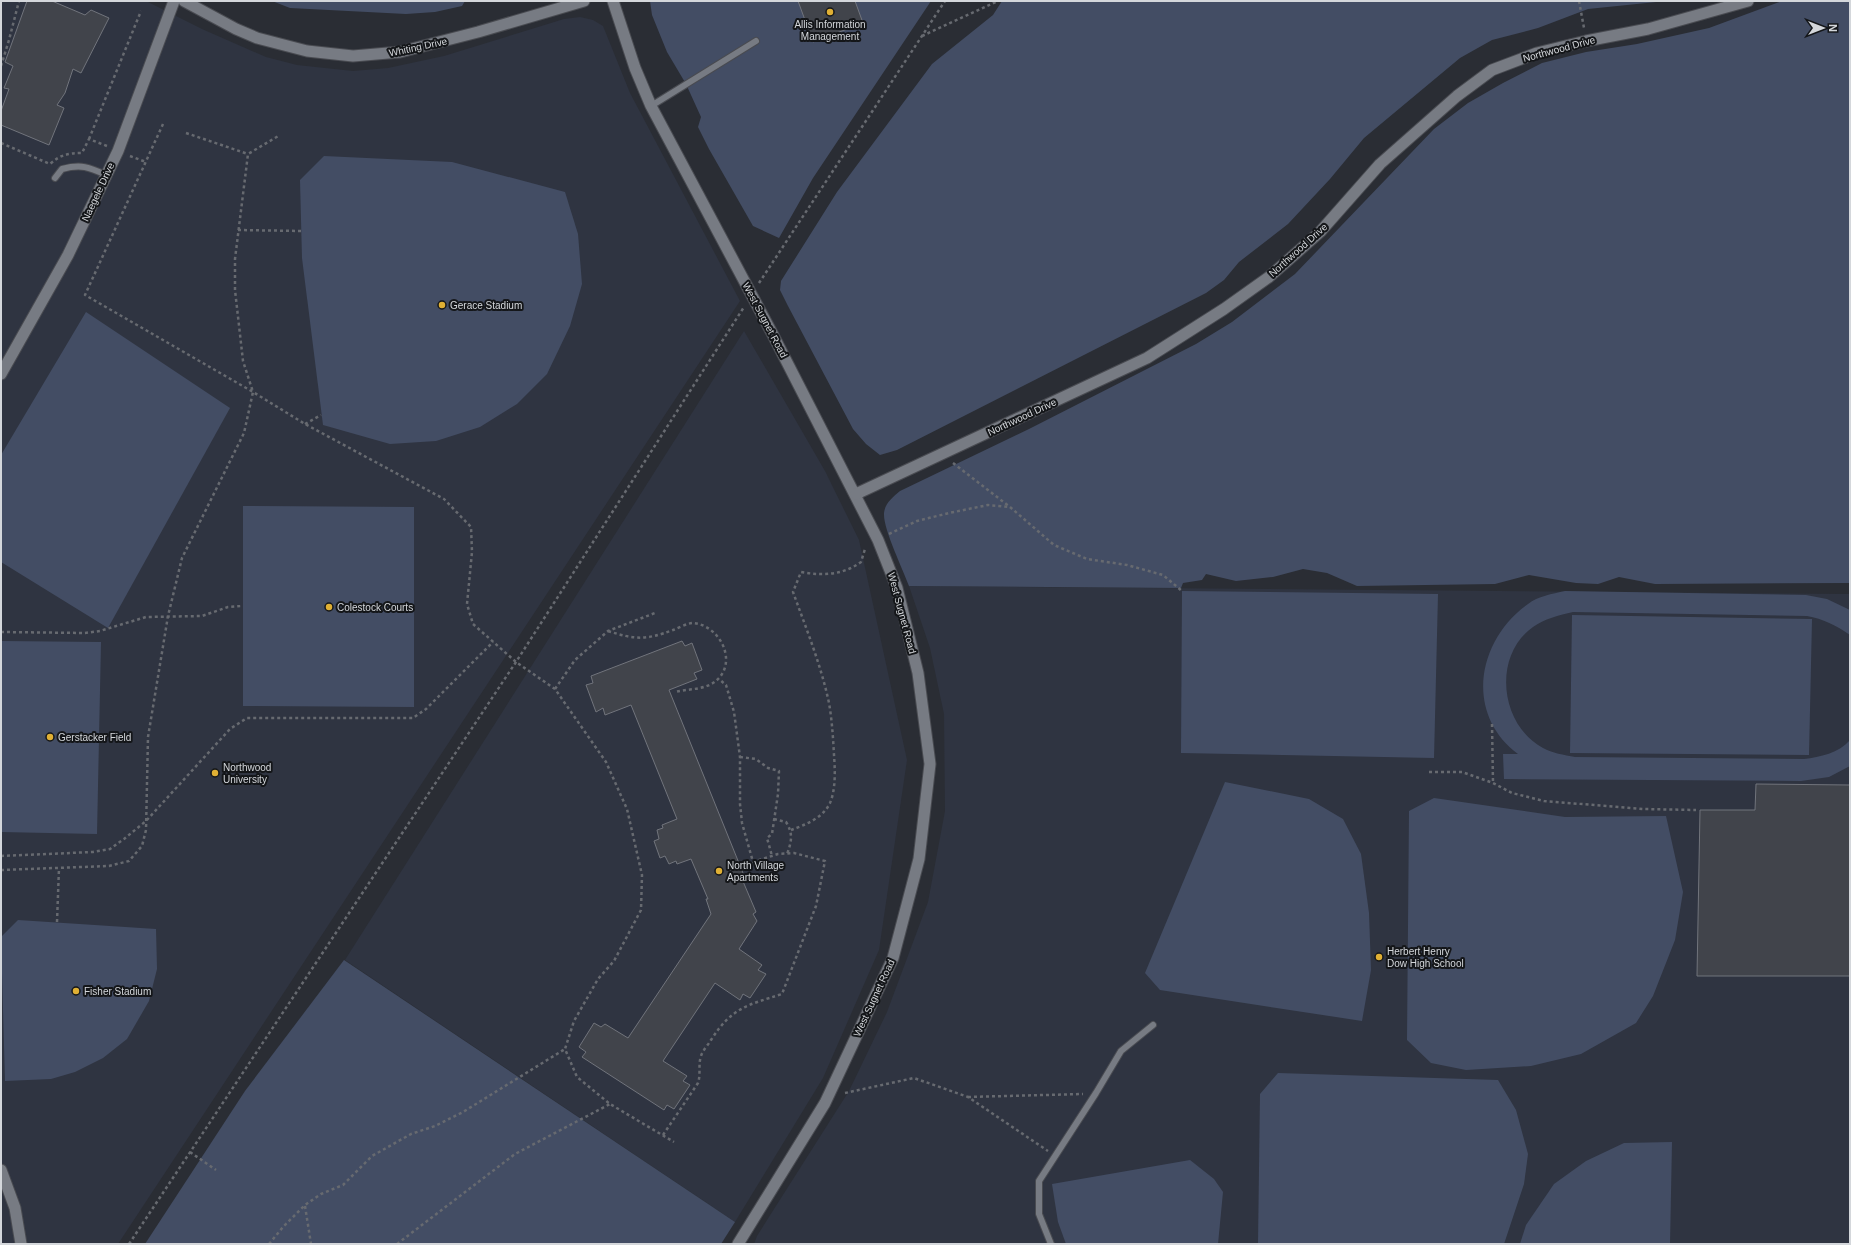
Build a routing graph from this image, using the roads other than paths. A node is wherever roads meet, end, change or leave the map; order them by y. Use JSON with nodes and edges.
{"nodes":[{"id":1,"x":174,"y":1,"type":"edge"},
{"id":2,"x":184,"y":1,"type":"edge"},
{"id":3,"x":584,"y":1,"type":"edge"},
{"id":4,"x":613,"y":1,"type":"edge"},
{"id":5,"x":1748,"y":1,"type":"edge"},
{"id":6,"x":756,"y":41,"type":"dead end"},
{"id":7,"x":651,"y":106,"type":"junction"},
{"id":8,"x":106,"y":175,"type":"junction"},
{"id":9,"x":55,"y":178,"type":"dead end"},
{"id":10,"x":1,"y":374,"type":"edge"},
{"id":11,"x":856,"y":494,"type":"junction"},
{"id":12,"x":1153,"y":1025,"type":"dead end"},
{"id":13,"x":1,"y":1170,"type":"edge"},
{"id":14,"x":21,"y":1244,"type":"edge"},
{"id":15,"x":738,"y":1244,"type":"edge"},
{"id":16,"x":1051,"y":1244,"type":"edge"}],
"edges":[{"from":1,"to":8,"type":"street","name":"Naegele Drive"},
{"from":2,"to":3,"type":"street","name":"Whiting Drive"},
{"from":4,"to":7,"type":"street","name":"West Sugnet Road"},
{"from":5,"to":11,"type":"street","name":"Northwood Drive"},
{"from":6,"to":7,"type":"lane"},
{"from":7,"to":11,"type":"street","name":"West Sugnet Road"},
{"from":8,"to":9,"type":"lane"},
{"from":8,"to":10,"type":"street","name":"Naegele Drive"},
{"from":11,"to":15,"type":"street","name":"West Sugnet Road"},
{"from":12,"to":16,"type":"lane"},
{"from":13,"to":14,"type":"street"}]}
